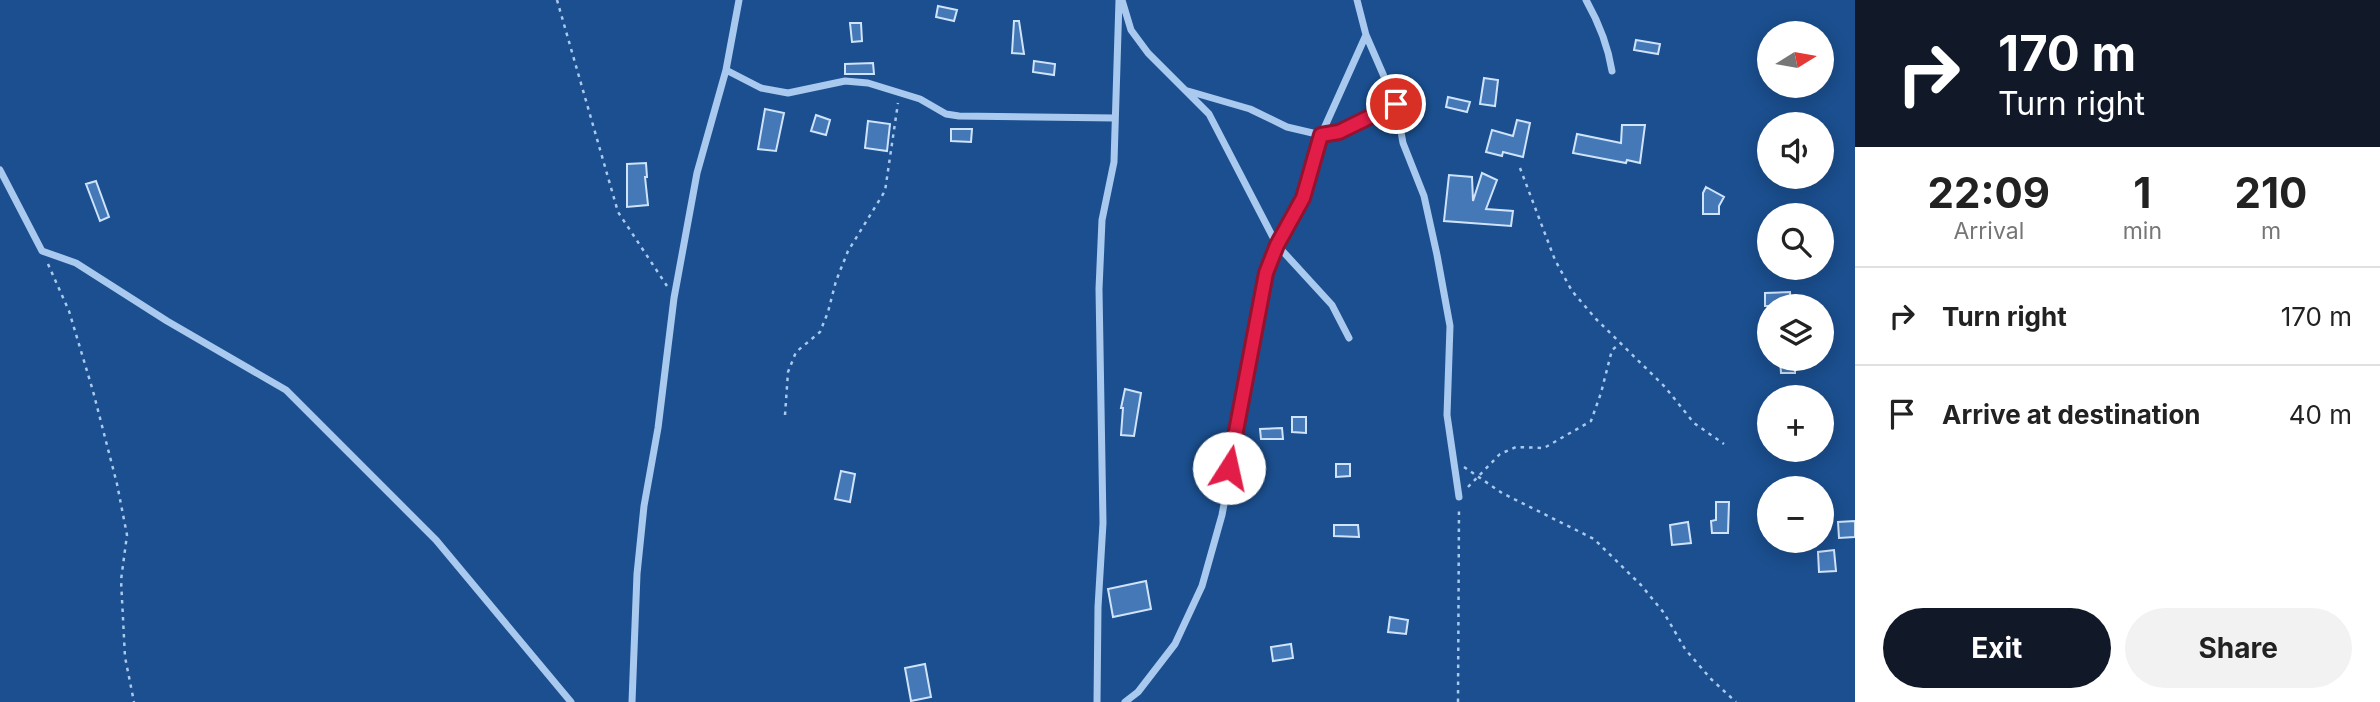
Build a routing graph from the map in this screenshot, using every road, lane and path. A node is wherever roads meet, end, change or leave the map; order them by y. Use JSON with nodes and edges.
{"nodes":[{"id":1,"x":556,"y":0,"type":"edge"},
{"id":2,"x":739,"y":0,"type":"edge"},
{"id":3,"x":1121,"y":0,"type":"edge"},
{"id":4,"x":1357,"y":0,"type":"edge"},
{"id":5,"x":1586,"y":0,"type":"edge"},
{"id":6,"x":1366,"y":35,"type":"junction"},
{"id":7,"x":726,"y":70,"type":"junction"},
{"id":8,"x":1612,"y":71,"type":"dead end"},
{"id":9,"x":1188,"y":91,"type":"junction"},
{"id":10,"x":900,"y":93,"type":"junction"},
{"id":11,"x":1396,"y":104,"type":"junction"},
{"id":12,"x":1115,"y":118,"type":"junction"},
{"id":13,"x":1321,"y":135,"type":"junction"},
{"id":14,"x":1520,"y":168,"type":"dead end"},
{"id":15,"x":0,"y":170,"type":"edge"},
{"id":16,"x":1277,"y":245,"type":"junction"},
{"id":17,"x":42,"y":251,"type":"junction"},
{"id":18,"x":674,"y":298,"type":"junction"},
{"id":19,"x":1349,"y":338,"type":"dead end"},
{"id":20,"x":1621,"y":343,"type":"junction"},
{"id":21,"x":785,"y":415,"type":"dead end"},
{"id":22,"x":1724,"y":444,"type":"dead end"},
{"id":23,"x":1453,"y":458,"type":"junction"},
{"id":24,"x":1478,"y":477,"type":"junction"},
{"id":25,"x":1459,"y":497,"type":"junction"},
{"id":26,"x":134,"y":702,"type":"edge"},
{"id":27,"x":571,"y":702,"type":"edge"},
{"id":28,"x":632,"y":702,"type":"edge"},
{"id":29,"x":1097,"y":702,"type":"edge"},
{"id":30,"x":1125,"y":702,"type":"edge"},
{"id":31,"x":1458,"y":702,"type":"edge"},
{"id":32,"x":1736,"y":702,"type":"edge"}],
"edges":[{"from":1,"to":18,"type":"path"},
{"from":2,"to":7,"type":"street"},
{"from":3,"to":9,"type":"street"},
{"from":3,"to":12,"type":"street"},
{"from":4,"to":6,"type":"street"},
{"from":5,"to":8,"type":"street"},
{"from":6,"to":11,"type":"street"},
{"from":6,"to":13,"type":"street"},
{"from":7,"to":10,"type":"street"},
{"from":7,"to":18,"type":"street"},
{"from":9,"to":13,"type":"street"},
{"from":9,"to":16,"type":"street"},
{"from":10,"to":12,"type":"street"},
{"from":10,"to":21,"type":"path"},
{"from":11,"to":13,"type":"street"},
{"from":11,"to":23,"type":"street"},
{"from":12,"to":29,"type":"street"},
{"from":13,"to":16,"type":"street"},
{"from":14,"to":20,"type":"path"},
{"from":15,"to":17,"type":"street"},
{"from":16,"to":19,"type":"street"},
{"from":16,"to":30,"type":"street"},
{"from":17,"to":26,"type":"path"},
{"from":17,"to":27,"type":"street"},
{"from":18,"to":28,"type":"street"},
{"from":20,"to":22,"type":"path"},
{"from":20,"to":24,"type":"path"},
{"from":23,"to":24,"type":"path"},
{"from":23,"to":25,"type":"street"},
{"from":24,"to":25,"type":"path"},
{"from":24,"to":32,"type":"path"},
{"from":25,"to":31,"type":"path"}]}
